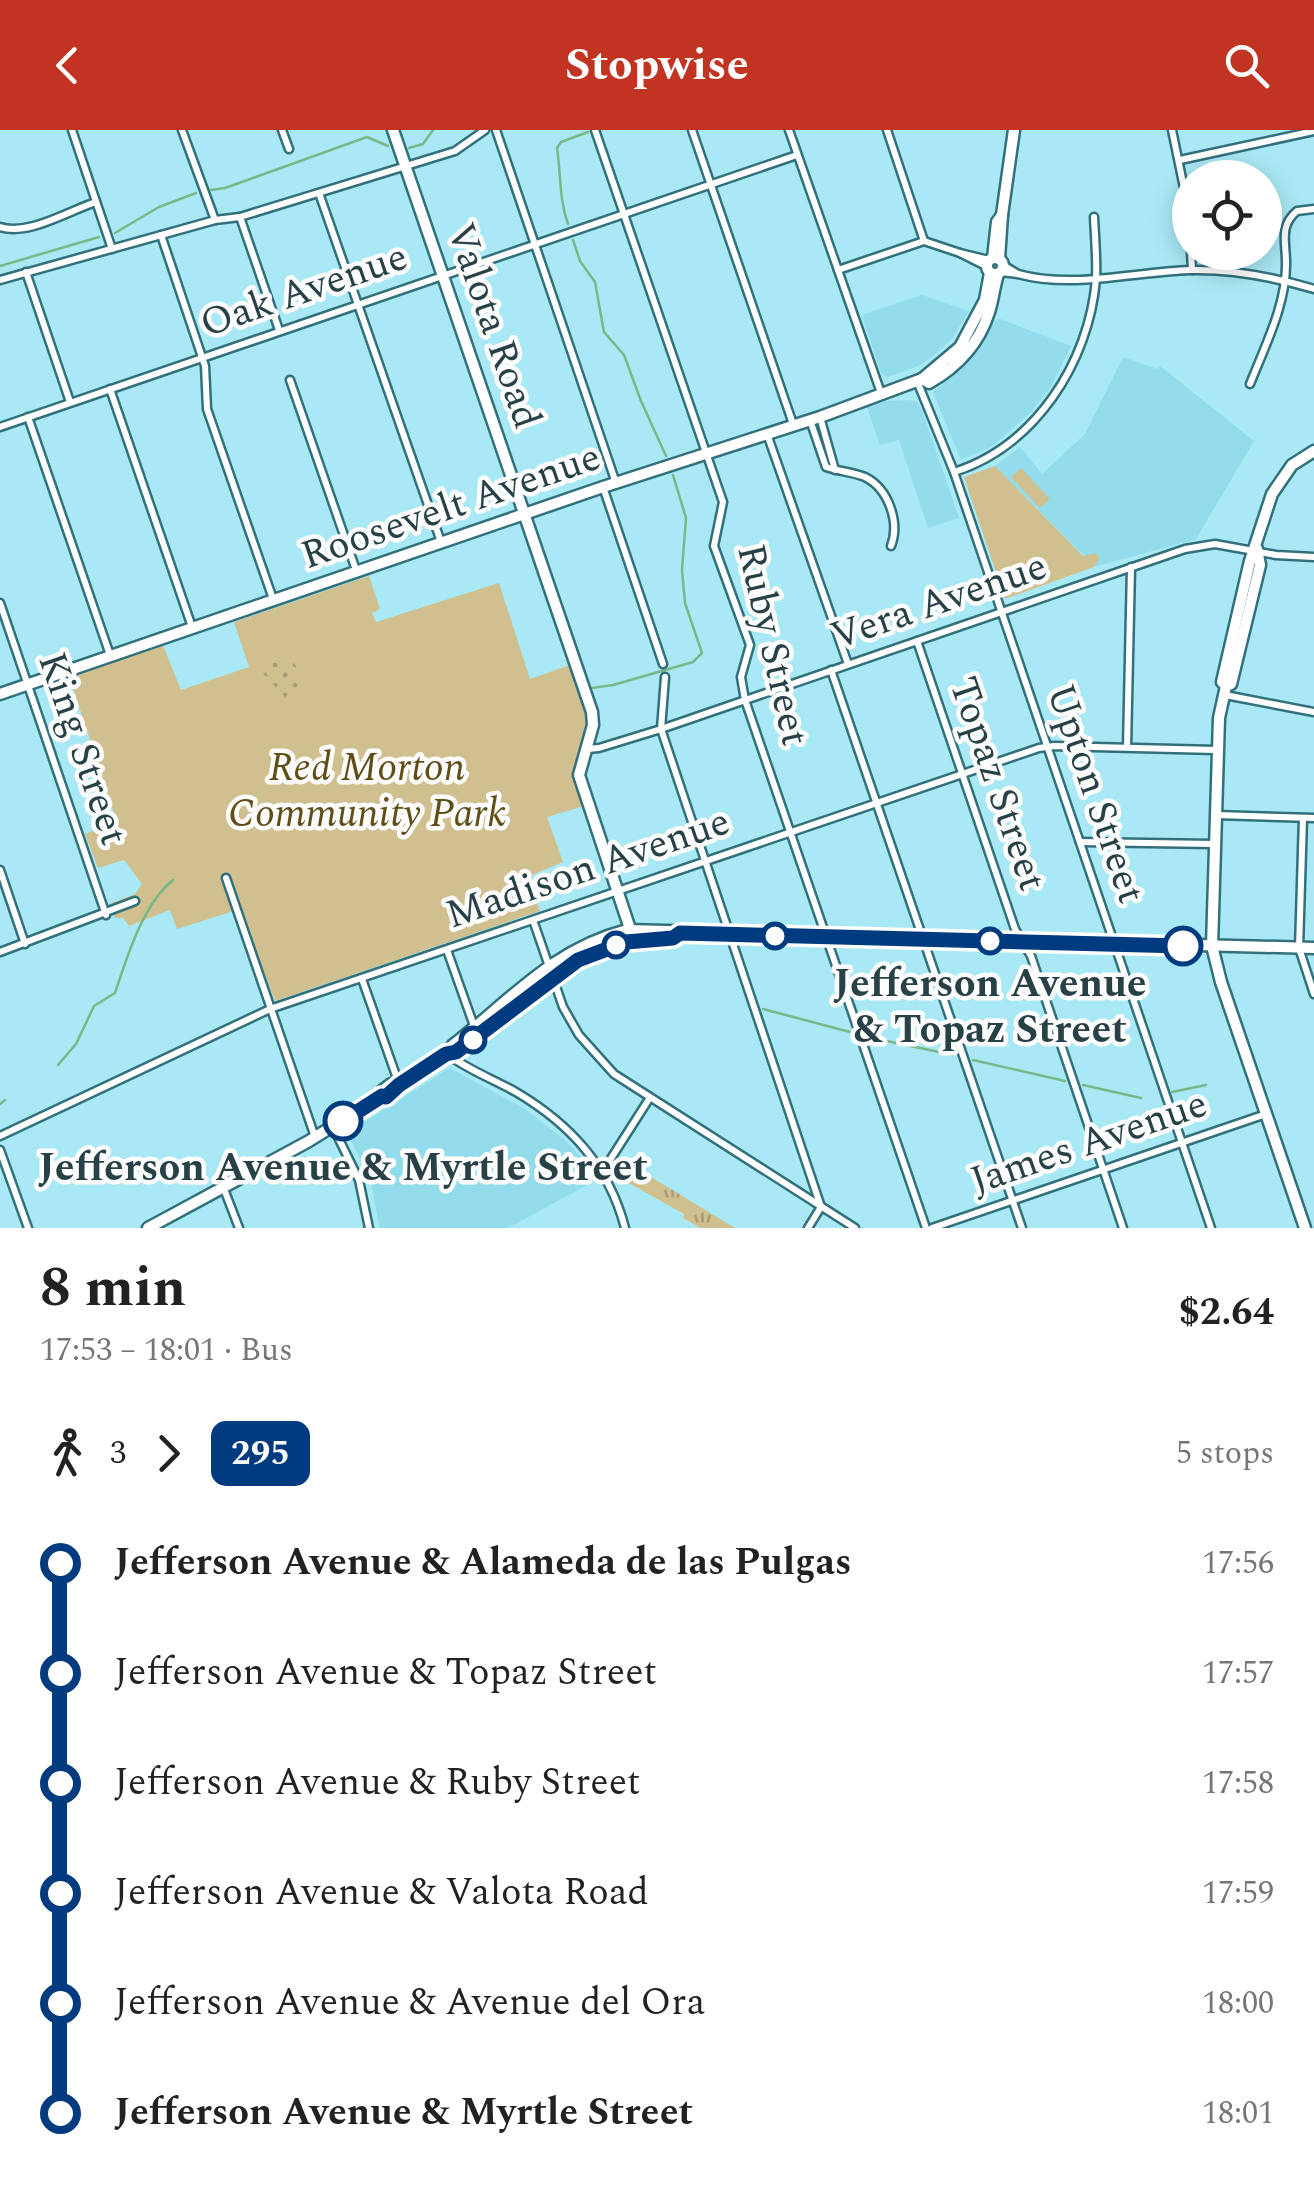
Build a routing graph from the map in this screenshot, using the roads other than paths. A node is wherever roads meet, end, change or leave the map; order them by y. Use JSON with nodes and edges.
{"nodes":[{"id":1,"x":72,"y":130,"type":"edge"},
{"id":2,"x":182,"y":130,"type":"edge"},
{"id":3,"x":282,"y":130,"type":"edge"},
{"id":4,"x":393,"y":130,"type":"edge"},
{"id":5,"x":485,"y":130,"type":"edge"},
{"id":6,"x":496,"y":130,"type":"edge"},
{"id":7,"x":595,"y":130,"type":"edge"},
{"id":8,"x":692,"y":130,"type":"edge"},
{"id":9,"x":789,"y":130,"type":"edge"},
{"id":10,"x":887,"y":130,"type":"edge"},
{"id":11,"x":1014,"y":130,"type":"edge"},
{"id":12,"x":1172,"y":130,"type":"edge"},
{"id":13,"x":1314,"y":132,"type":"edge"},
{"id":14,"x":289,"y":149,"type":"dead end"},
{"id":15,"x":797,"y":155,"type":"junction"},
{"id":16,"x":1180,"y":160,"type":"joint"},
{"id":17,"x":406,"y":166,"type":"junction"},
{"id":18,"x":711,"y":185,"type":"junction"},
{"id":19,"x":319,"y":193,"type":"junction"},
{"id":20,"x":96,"y":202,"type":"junction"},
{"id":21,"x":1314,"y":209,"type":"edge"},
{"id":22,"x":625,"y":213,"type":"junction"},
{"id":23,"x":240,"y":217,"type":"junction"},
{"id":24,"x":1094,"y":218,"type":"dead end"},
{"id":25,"x":215,"y":220,"type":"junction"},
{"id":26,"x":0,"y":227,"type":"edge"},
{"id":27,"x":160,"y":235,"type":"junction"},
{"id":28,"x":924,"y":241,"type":"junction"},
{"id":29,"x":534,"y":244,"type":"junction"},
{"id":30,"x":112,"y":249,"type":"junction"},
{"id":31,"x":995,"y":266,"type":"junction"},
{"id":32,"x":838,"y":270,"type":"junction"},
{"id":33,"x":1192,"y":270,"type":"joint"},
{"id":34,"x":26,"y":272,"type":"junction"},
{"id":35,"x":445,"y":276,"type":"junction"},
{"id":36,"x":1096,"y":277,"type":"junction"},
{"id":37,"x":0,"y":280,"type":"edge"},
{"id":38,"x":1284,"y":280,"type":"junction"},
{"id":39,"x":1314,"y":289,"type":"edge"},
{"id":40,"x":359,"y":304,"type":"junction"},
{"id":41,"x":279,"y":330,"type":"junction"},
{"id":42,"x":202,"y":357,"type":"junction"},
{"id":43,"x":290,"y":380,"type":"dead end"},
{"id":44,"x":919,"y":380,"type":"junction"},
{"id":45,"x":1250,"y":384,"type":"dead end"},
{"id":46,"x":110,"y":389,"type":"junction"},
{"id":47,"x":881,"y":393,"type":"junction"},
{"id":48,"x":70,"y":402,"type":"junction"},
{"id":49,"x":28,"y":417,"type":"junction"},
{"id":50,"x":815,"y":419,"type":"junction"},
{"id":51,"x":793,"y":424,"type":"junction"},
{"id":52,"x":0,"y":426,"type":"edge"},
{"id":53,"x":767,"y":433,"type":"junction"},
{"id":54,"x":1314,"y":451,"type":"edge"},
{"id":55,"x":707,"y":454,"type":"junction"},
{"id":56,"x":954,"y":472,"type":"junction"},
{"id":57,"x":616,"y":482,"type":"junction"},
{"id":58,"x":603,"y":487,"type":"junction"},
{"id":59,"x":525,"y":514,"type":"junction"},
{"id":60,"x":442,"y":543,"type":"junction"},
{"id":61,"x":891,"y":546,"type":"dead end"},
{"id":62,"x":1257,"y":549,"type":"junction"},
{"id":63,"x":1314,"y":557,"type":"edge"},
{"id":64,"x":1131,"y":567,"type":"junction"},
{"id":65,"x":356,"y":570,"type":"junction"},
{"id":66,"x":274,"y":599,"type":"junction"},
{"id":67,"x":0,"y":603,"type":"edge"},
{"id":68,"x":1002,"y":612,"type":"junction"},
{"id":69,"x":192,"y":627,"type":"junction"},
{"id":70,"x":917,"y":641,"type":"junction"},
{"id":71,"x":110,"y":656,"type":"junction"},
{"id":72,"x":664,"y":664,"type":"dead end"},
{"id":73,"x":848,"y":664,"type":"junction"},
{"id":74,"x":831,"y":670,"type":"junction"},
{"id":75,"x":665,"y":677,"type":"dead end"},
{"id":76,"x":28,"y":684,"type":"junction"},
{"id":77,"x":1225,"y":691,"type":"junction"},
{"id":78,"x":0,"y":694,"type":"edge"},
{"id":79,"x":745,"y":700,"type":"junction"},
{"id":80,"x":1314,"y":712,"type":"edge"},
{"id":81,"x":660,"y":728,"type":"junction"},
{"id":82,"x":1047,"y":746,"type":"junction"},
{"id":83,"x":587,"y":748,"type":"junction"},
{"id":84,"x":1127,"y":748,"type":"junction"},
{"id":85,"x":1216,"y":750,"type":"junction"},
{"id":86,"x":962,"y":773,"type":"junction"},
{"id":87,"x":876,"y":803,"type":"junction"},
{"id":88,"x":1214,"y":815,"type":"junction"},
{"id":89,"x":1303,"y":818,"type":"junction"},
{"id":90,"x":1314,"y":818,"type":"edge"},
{"id":91,"x":790,"y":830,"type":"junction"},
{"id":92,"x":1080,"y":842,"type":"junction"},
{"id":93,"x":1214,"y":844,"type":"junction"},
{"id":94,"x":705,"y":862,"type":"junction"},
{"id":95,"x":0,"y":870,"type":"edge"},
{"id":96,"x":226,"y":878,"type":"dead end"},
{"id":97,"x":619,"y":891,"type":"junction"},
{"id":98,"x":135,"y":902,"type":"dead end"},
{"id":99,"x":106,"y":915,"type":"junction"},
{"id":100,"x":533,"y":920,"type":"junction"},
{"id":101,"x":730,"y":934,"type":"junction"},
{"id":102,"x":633,"y":935,"type":"junction"},
{"id":103,"x":827,"y":937,"type":"junction"},
{"id":104,"x":924,"y":939,"type":"junction"},
{"id":105,"x":1022,"y":942,"type":"junction"},
{"id":106,"x":25,"y":944,"type":"junction"},
{"id":107,"x":1114,"y":944,"type":"junction"},
{"id":108,"x":1212,"y":946,"type":"junction"},
{"id":109,"x":1300,"y":948,"type":"junction"},
{"id":110,"x":1314,"y":948,"type":"edge"},
{"id":111,"x":447,"y":950,"type":"junction"},
{"id":112,"x":0,"y":952,"type":"edge"},
{"id":113,"x":549,"y":965,"type":"junction"},
{"id":114,"x":553,"y":977,"type":"junction"},
{"id":115,"x":362,"y":979,"type":"junction"},
{"id":116,"x":1314,"y":994,"type":"edge"},
{"id":117,"x":270,"y":1009,"type":"junction"},
{"id":118,"x":475,"y":1028,"type":"junction"},
{"id":119,"x":446,"y":1054,"type":"junction"},
{"id":120,"x":399,"y":1085,"type":"junction"},
{"id":121,"x":649,"y":1099,"type":"junction"},
{"id":122,"x":1266,"y":1114,"type":"junction"},
{"id":123,"x":334,"y":1127,"type":"junction"},
{"id":124,"x":0,"y":1136,"type":"edge"},
{"id":125,"x":315,"y":1138,"type":"junction"},
{"id":126,"x":1182,"y":1142,"type":"junction"},
{"id":127,"x":0,"y":1150,"type":"edge"},
{"id":128,"x":603,"y":1170,"type":"junction"},
{"id":129,"x":1103,"y":1170,"type":"junction"},
{"id":130,"x":224,"y":1188,"type":"junction"},
{"id":131,"x":1012,"y":1200,"type":"junction"},
{"id":132,"x":821,"y":1207,"type":"junction"},
{"id":133,"x":28,"y":1228,"type":"edge"},
{"id":134,"x":148,"y":1228,"type":"edge"},
{"id":135,"x":240,"y":1228,"type":"edge"},
{"id":136,"x":369,"y":1228,"type":"edge"},
{"id":137,"x":625,"y":1228,"type":"edge"},
{"id":138,"x":808,"y":1228,"type":"edge"},
{"id":139,"x":855,"y":1228,"type":"edge"},
{"id":140,"x":929,"y":1228,"type":"edge"},
{"id":141,"x":1022,"y":1228,"type":"edge"},
{"id":142,"x":1123,"y":1228,"type":"edge"},
{"id":143,"x":1211,"y":1228,"type":"edge"},
{"id":144,"x":1305,"y":1228,"type":"edge"}],
"edges":[{"from":1,"to":20,"type":"street"},
{"from":2,"to":25,"type":"street"},
{"from":3,"to":14,"type":"street"},
{"from":4,"to":17,"type":"main road","name":"Valota Road"},
{"from":5,"to":17,"type":"street"},
{"from":6,"to":29,"type":"street"},
{"from":7,"to":22,"type":"street","name":"Ruby Street"},
{"from":8,"to":18,"type":"street"},
{"from":9,"to":15,"type":"street"},
{"from":10,"to":28,"type":"street"},
{"from":11,"to":31,"type":"main road","name":"Roosevelt Avenue"},
{"from":12,"to":16,"type":"street"},
{"from":13,"to":16,"type":"street"},
{"from":15,"to":18,"type":"street","name":"Oak Avenue"},
{"from":15,"to":32,"type":"street"},
{"from":17,"to":19,"type":"street"},
{"from":17,"to":35,"type":"main road","name":"Valota Road"},
{"from":18,"to":22,"type":"street","name":"Oak Avenue"},
{"from":18,"to":51,"type":"street"},
{"from":19,"to":23,"type":"street"},
{"from":19,"to":40,"type":"street"},
{"from":20,"to":26,"type":"street"},
{"from":20,"to":30,"type":"street"},
{"from":21,"to":38,"type":"street"},
{"from":22,"to":29,"type":"street","name":"Oak Avenue"},
{"from":22,"to":55,"type":"street","name":"Ruby Street"},
{"from":23,"to":25,"type":"street"},
{"from":23,"to":41,"type":"street"},
{"from":24,"to":36,"type":"street"},
{"from":25,"to":27,"type":"street"},
{"from":27,"to":30,"type":"street"},
{"from":27,"to":42,"type":"street"},
{"from":28,"to":31,"type":"street"},
{"from":28,"to":32,"type":"street"},
{"from":29,"to":35,"type":"street","name":"Oak Avenue"},
{"from":29,"to":57,"type":"street"},
{"from":30,"to":34,"type":"street"},
{"from":31,"to":36,"type":"street"},
{"from":31,"to":44,"type":"main road","name":"Roosevelt Avenue"},
{"from":32,"to":47,"type":"street"},
{"from":33,"to":36,"type":"street"},
{"from":33,"to":38,"type":"street"},
{"from":34,"to":37,"type":"street"},
{"from":34,"to":48,"type":"street"},
{"from":35,"to":40,"type":"street","name":"Oak Avenue"},
{"from":35,"to":59,"type":"main road","name":"Valota Road"},
{"from":36,"to":56,"type":"street"},
{"from":38,"to":39,"type":"street"},
{"from":38,"to":45,"type":"street"},
{"from":40,"to":41,"type":"street","name":"Oak Avenue"},
{"from":40,"to":60,"type":"street"},
{"from":41,"to":42,"type":"street","name":"Oak Avenue"},
{"from":42,"to":46,"type":"street","name":"Oak Avenue"},
{"from":42,"to":66,"type":"street"},
{"from":43,"to":65,"type":"street"},
{"from":44,"to":47,"type":"main road","name":"Roosevelt Avenue"},
{"from":44,"to":56,"type":"street","name":"Upton Street"},
{"from":46,"to":48,"type":"street","name":"Oak Avenue"},
{"from":46,"to":69,"type":"street"},
{"from":47,"to":50,"type":"main road","name":"Roosevelt Avenue"},
{"from":48,"to":49,"type":"street","name":"Oak Avenue"},
{"from":49,"to":52,"type":"street","name":"Oak Avenue"},
{"from":49,"to":71,"type":"street"},
{"from":50,"to":51,"type":"main road","name":"Roosevelt Avenue"},
{"from":50,"to":61,"type":"street"},
{"from":51,"to":53,"type":"main road","name":"Roosevelt Avenue"},
{"from":53,"to":55,"type":"main road","name":"Roosevelt Avenue"},
{"from":53,"to":73,"type":"street"},
{"from":54,"to":62,"type":"main road"},
{"from":55,"to":57,"type":"main road","name":"Roosevelt Avenue"},
{"from":55,"to":79,"type":"street","name":"Ruby Street"},
{"from":56,"to":68,"type":"street","name":"Upton Street"},
{"from":57,"to":58,"type":"main road","name":"Roosevelt Avenue"},
{"from":58,"to":59,"type":"main road","name":"Roosevelt Avenue"},
{"from":58,"to":72,"type":"street"},
{"from":59,"to":60,"type":"main road","name":"Roosevelt Avenue"},
{"from":59,"to":83,"type":"main road","name":"Valota Road"},
{"from":60,"to":65,"type":"main road","name":"Roosevelt Avenue"},
{"from":62,"to":63,"type":"street","name":"Vera Avenue"},
{"from":62,"to":64,"type":"street","name":"Vera Avenue"},
{"from":62,"to":77,"type":"main road"},
{"from":64,"to":68,"type":"street","name":"Vera Avenue"},
{"from":64,"to":84,"type":"street"},
{"from":65,"to":66,"type":"main road","name":"Roosevelt Avenue"},
{"from":66,"to":69,"type":"main road","name":"Roosevelt Avenue"},
{"from":67,"to":76,"type":"street","name":"King Street"},
{"from":68,"to":70,"type":"street","name":"Vera Avenue"},
{"from":68,"to":82,"type":"street","name":"Upton Street"},
{"from":69,"to":71,"type":"main road","name":"Roosevelt Avenue"},
{"from":70,"to":73,"type":"street","name":"Vera Avenue"},
{"from":70,"to":86,"type":"street","name":"Topaz Street"},
{"from":71,"to":76,"type":"main road","name":"Roosevelt Avenue"},
{"from":73,"to":74,"type":"street","name":"Vera Avenue"},
{"from":74,"to":79,"type":"street","name":"Vera Avenue"},
{"from":74,"to":87,"type":"street"},
{"from":75,"to":81,"type":"street"},
{"from":76,"to":78,"type":"main road","name":"Roosevelt Avenue"},
{"from":76,"to":99,"type":"street","name":"King Street"},
{"from":77,"to":80,"type":"street"},
{"from":77,"to":85,"type":"main road"},
{"from":79,"to":81,"type":"street","name":"Vera Avenue"},
{"from":79,"to":91,"type":"street","name":"Ruby Street"},
{"from":81,"to":83,"type":"street","name":"Vera Avenue"},
{"from":81,"to":94,"type":"street"},
{"from":82,"to":84,"type":"street","name":"Madison Avenue"},
{"from":82,"to":86,"type":"street","name":"Madison Avenue"},
{"from":82,"to":92,"type":"street","name":"Upton Street"},
{"from":83,"to":97,"type":"main road","name":"Valota Road"},
{"from":84,"to":85,"type":"street","name":"Madison Avenue"},
{"from":85,"to":88,"type":"main road"},
{"from":86,"to":87,"type":"street","name":"Madison Avenue"},
{"from":86,"to":105,"type":"street","name":"Topaz Street"},
{"from":87,"to":91,"type":"street","name":"Madison Avenue"},
{"from":87,"to":104,"type":"street"},
{"from":88,"to":89,"type":"street"},
{"from":88,"to":93,"type":"main road"},
{"from":89,"to":90,"type":"street"},
{"from":89,"to":109,"type":"street"},
{"from":91,"to":94,"type":"street","name":"Madison Avenue"},
{"from":91,"to":103,"type":"street","name":"Ruby Street"},
{"from":92,"to":93,"type":"street"},
{"from":92,"to":107,"type":"street","name":"Upton Street"},
{"from":93,"to":108,"type":"main road"},
{"from":94,"to":97,"type":"street","name":"Madison Avenue"},
{"from":94,"to":101,"type":"street"},
{"from":95,"to":106,"type":"street"},
{"from":96,"to":117,"type":"street"},
{"from":97,"to":100,"type":"street","name":"Madison Avenue"},
{"from":97,"to":102,"type":"main road","name":"Valota Road"},
{"from":98,"to":99,"type":"street"},
{"from":99,"to":106,"type":"street"},
{"from":100,"to":111,"type":"street","name":"Madison Avenue"},
{"from":100,"to":113,"type":"street"},
{"from":101,"to":102,"type":"main road"},
{"from":101,"to":103,"type":"main road"},
{"from":101,"to":132,"type":"street"},
{"from":102,"to":113,"type":"main road"},
{"from":102,"to":114,"type":"main road"},
{"from":103,"to":104,"type":"main road"},
{"from":103,"to":140,"type":"street","name":"Ruby Street"},
{"from":104,"to":105,"type":"main road"},
{"from":104,"to":131,"type":"street"},
{"from":105,"to":107,"type":"main road"},
{"from":105,"to":129,"type":"street","name":"Topaz Street"},
{"from":106,"to":112,"type":"street"},
{"from":107,"to":108,"type":"main road"},
{"from":107,"to":126,"type":"street","name":"Upton Street"},
{"from":108,"to":109,"type":"main road"},
{"from":108,"to":122,"type":"main road"},
{"from":109,"to":110,"type":"main road"},
{"from":109,"to":116,"type":"street"},
{"from":111,"to":115,"type":"street","name":"Madison Avenue"},
{"from":111,"to":118,"type":"street"},
{"from":113,"to":114,"type":"street"},
{"from":113,"to":118,"type":"main road"},
{"from":114,"to":119,"type":"main road"},
{"from":114,"to":121,"type":"street"},
{"from":115,"to":117,"type":"street","name":"Madison Avenue"},
{"from":115,"to":120,"type":"street"},
{"from":117,"to":124,"type":"street","name":"Madison Avenue"},
{"from":117,"to":125,"type":"street"},
{"from":118,"to":119,"type":"main road"},
{"from":119,"to":120,"type":"main road"},
{"from":119,"to":128,"type":"street"},
{"from":120,"to":123,"type":"main road"},
{"from":121,"to":128,"type":"street"},
{"from":121,"to":132,"type":"street"},
{"from":122,"to":126,"type":"street","name":"James Avenue"},
{"from":122,"to":144,"type":"main road"},
{"from":123,"to":125,"type":"main road"},
{"from":123,"to":136,"type":"street"},
{"from":125,"to":130,"type":"main road"},
{"from":126,"to":129,"type":"street","name":"James Avenue"},
{"from":126,"to":143,"type":"street","name":"Upton Street"},
{"from":127,"to":133,"type":"street"},
{"from":128,"to":137,"type":"street"},
{"from":129,"to":131,"type":"street","name":"James Avenue"},
{"from":129,"to":142,"type":"street","name":"Topaz Street"},
{"from":130,"to":134,"type":"main road"},
{"from":130,"to":135,"type":"street"},
{"from":131,"to":140,"type":"street","name":"James Avenue"},
{"from":131,"to":141,"type":"street"},
{"from":132,"to":138,"type":"street"},
{"from":132,"to":139,"type":"street"}]}
